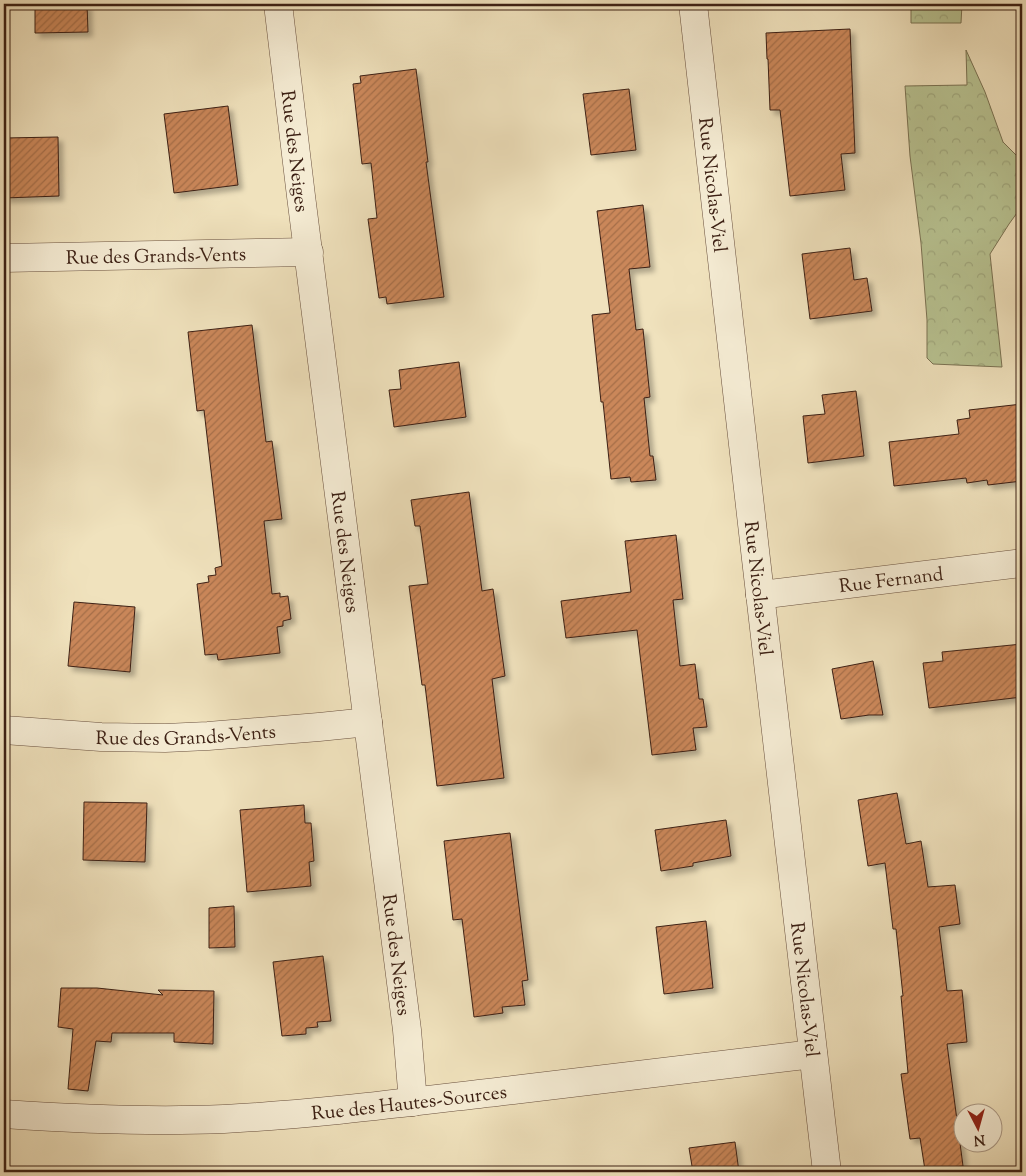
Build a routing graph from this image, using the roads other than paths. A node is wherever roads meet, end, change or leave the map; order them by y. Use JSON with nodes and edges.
{"nodes":[{"id":1,"x":278,"y":4,"type":"edge"},
{"id":2,"x":693,"y":4,"type":"edge"},
{"id":3,"x":309,"y":252,"type":"junction"},
{"id":4,"x":4,"y":258,"type":"edge"},
{"id":5,"x":1022,"y":563,"type":"edge"},
{"id":6,"x":760,"y":595,"type":"junction"},
{"id":7,"x":368,"y":722,"type":"junction"},
{"id":8,"x":4,"y":730,"type":"edge"},
{"id":9,"x":813,"y":1054,"type":"junction"},
{"id":10,"x":413,"y":1102,"type":"junction"},
{"id":11,"x":4,"y":1114,"type":"edge"},
{"id":12,"x":827,"y":1172,"type":"edge"}],
"edges":[{"from":1,"to":3,"type":"street","name":"Rue des Neiges"},
{"from":2,"to":6,"type":"street","name":"Rue Nicolas-Viel"},
{"from":3,"to":4,"type":"street","name":"Rue des Grands-Vents"},
{"from":3,"to":7,"type":"street","name":"Rue des Neiges"},
{"from":5,"to":6,"type":"street","name":"Rue Fernand"},
{"from":6,"to":9,"type":"street","name":"Rue Nicolas-Viel"},
{"from":7,"to":8,"type":"street","name":"Rue des Grands-Vents"},
{"from":7,"to":10,"type":"street","name":"Rue des Neiges"},
{"from":9,"to":10,"type":"street","name":"Rue des Hautes-Sources"},
{"from":9,"to":12,"type":"street","name":"Rue Nicolas-Viel"},
{"from":10,"to":11,"type":"street","name":"Rue des Hautes-Sources"}]}
